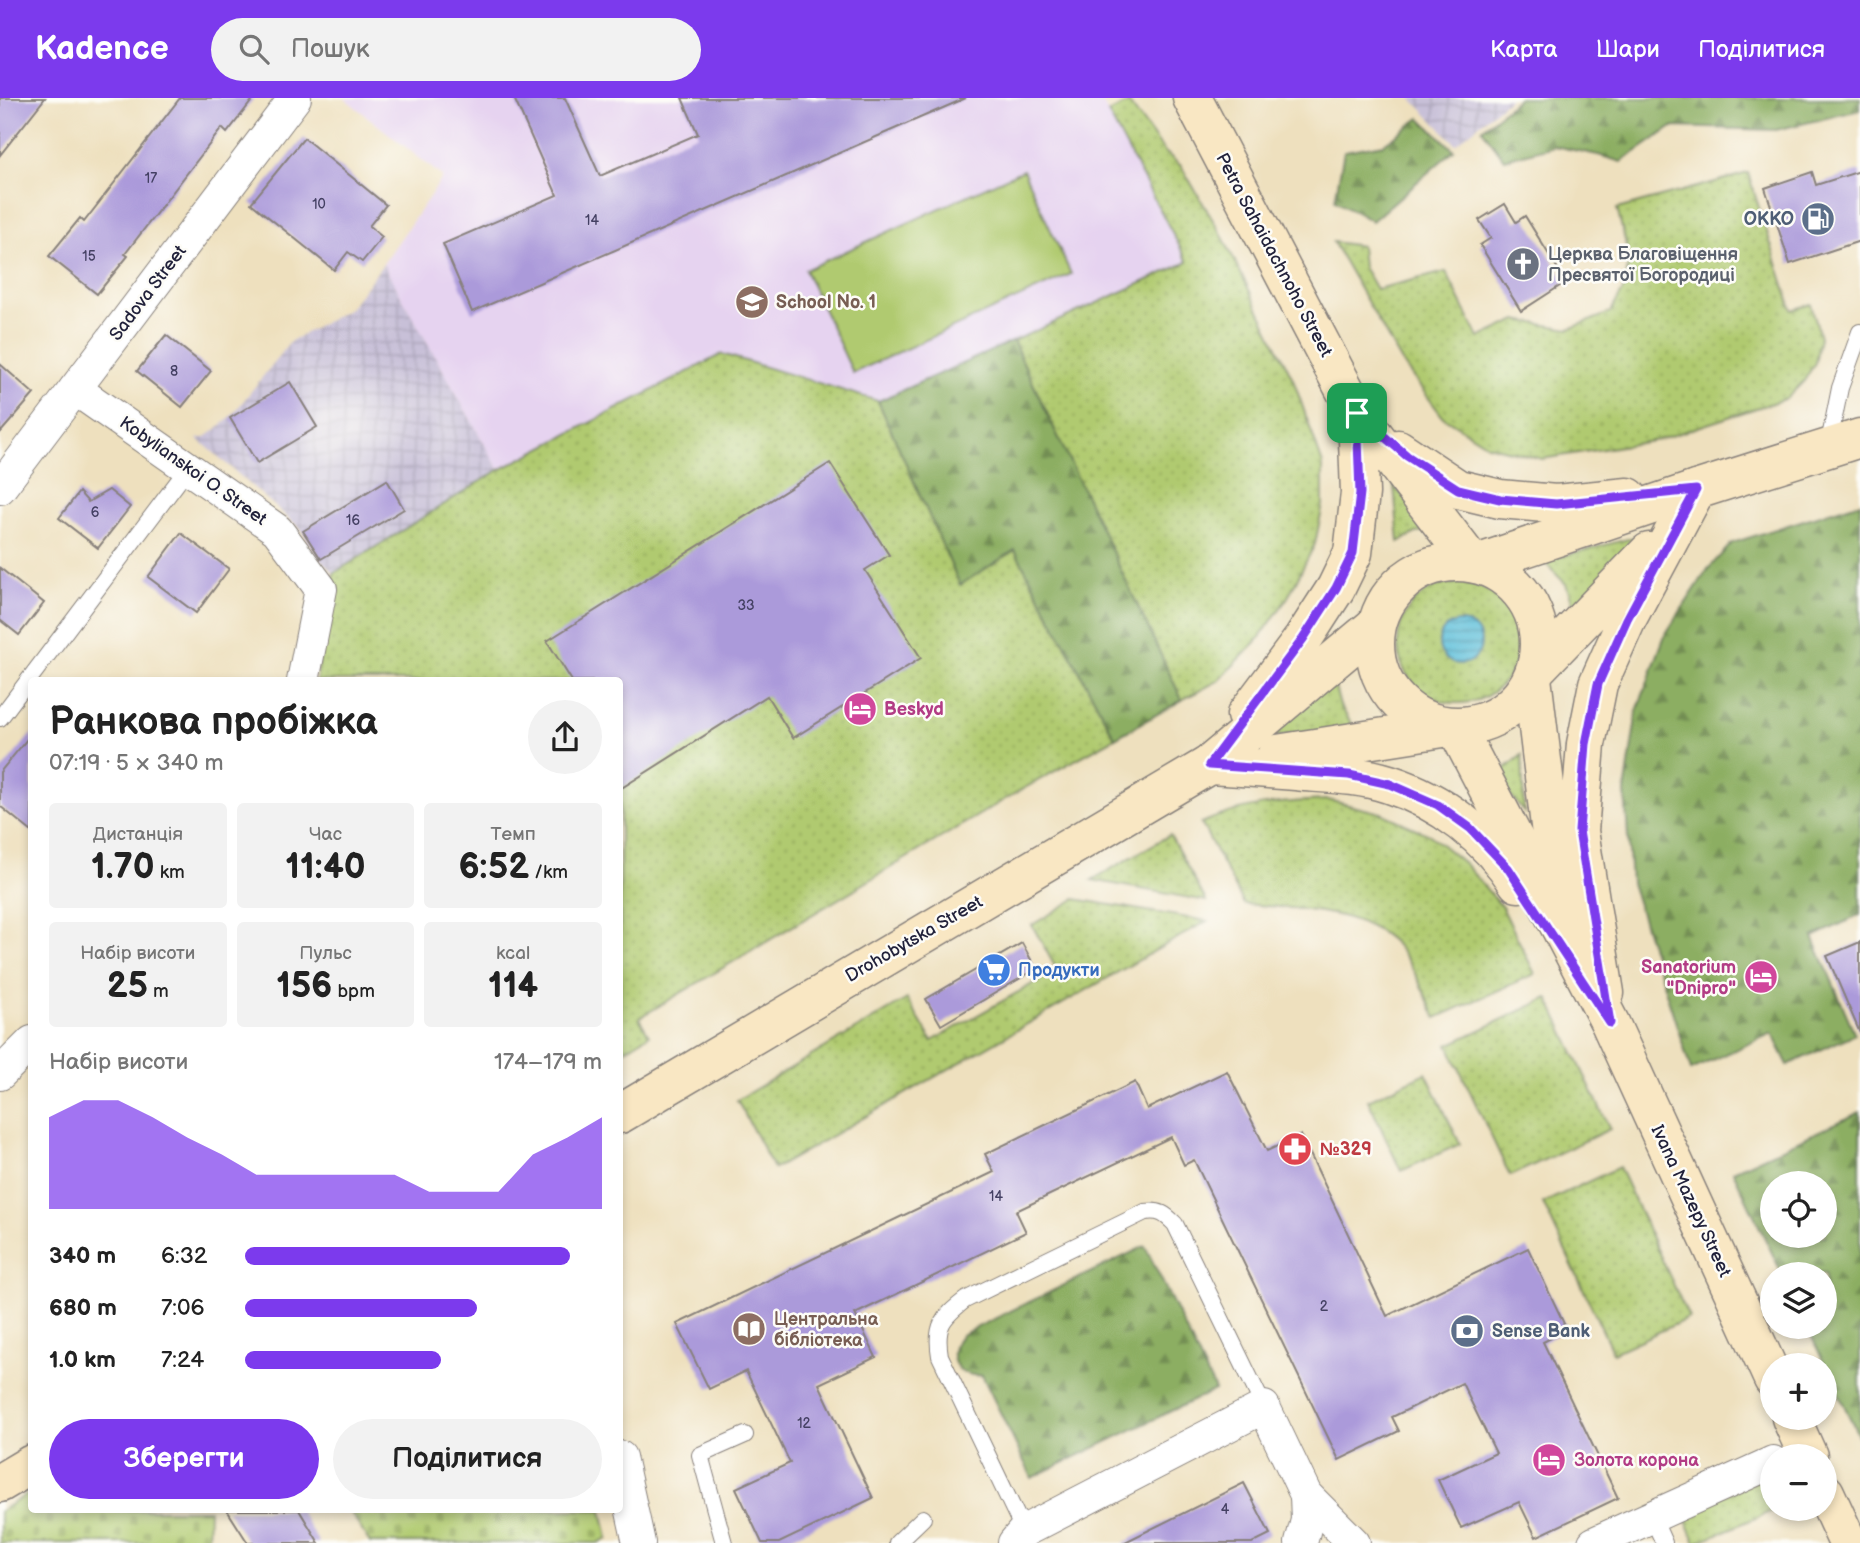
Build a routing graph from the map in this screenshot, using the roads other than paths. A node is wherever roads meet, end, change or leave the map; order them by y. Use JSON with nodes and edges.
{"nodes":[{"id":1,"x":295,"y":98,"type":"edge"},
{"id":2,"x":1192,"y":98,"type":"edge"},
{"id":3,"x":1860,"y":332,"type":"edge"},
{"id":4,"x":75,"y":389,"type":"junction"},
{"id":5,"x":1357,"y":413,"type":"junction"},
{"id":6,"x":1844,"y":443,"type":"edge"},
{"id":7,"x":189,"y":467,"type":"junction"},
{"id":8,"x":0,"y":488,"type":"edge"},
{"id":9,"x":1696,"y":490,"type":"junction"},
{"id":10,"x":1475,"y":564,"type":"junction"},
{"id":11,"x":1380,"y":616,"type":"junction"},
{"id":12,"x":1534,"y":674,"type":"junction"},
{"id":13,"x":31,"y":677,"type":"edge"},
{"id":14,"x":304,"y":677,"type":"edge"},
{"id":15,"x":28,"y":681,"type":"edge"},
{"id":16,"x":0,"y":718,"type":"edge"},
{"id":17,"x":1453,"y":727,"type":"junction"},
{"id":18,"x":1209,"y":765,"type":"junction"},
{"id":19,"x":1610,"y":1023,"type":"junction"},
{"id":20,"x":28,"y":1046,"type":"edge"},
{"id":21,"x":0,"y":1074,"type":"edge"},
{"id":22,"x":623,"y":1112,"type":"edge"},
{"id":23,"x":1761,"y":1353,"type":"edge"},
{"id":24,"x":1264,"y":1407,"type":"junction"},
{"id":25,"x":744,"y":1435,"type":"dead end"},
{"id":26,"x":28,"y":1466,"type":"edge"},
{"id":27,"x":1760,"y":1468,"type":"edge"},
{"id":28,"x":623,"y":1471,"type":"edge"},
{"id":29,"x":0,"y":1483,"type":"edge"},
{"id":30,"x":1306,"y":1495,"type":"junction"},
{"id":31,"x":923,"y":1518,"type":"dead end"},
{"id":32,"x":1837,"y":1519,"type":"edge"},
{"id":33,"x":1658,"y":1530,"type":"edge"},
{"id":34,"x":1019,"y":1537,"type":"edge"},
{"id":35,"x":639,"y":1543,"type":"edge"},
{"id":36,"x":724,"y":1543,"type":"edge"},
{"id":37,"x":897,"y":1543,"type":"edge"},
{"id":38,"x":1301,"y":1543,"type":"edge"},
{"id":39,"x":1354,"y":1543,"type":"edge"},
{"id":40,"x":1594,"y":1543,"type":"edge"},
{"id":41,"x":1848,"y":1543,"type":"edge"}],
"edges":[{"from":1,"to":4,"type":"street","name":"Sadova Street"},
{"from":2,"to":5,"type":"street","name":"Petra Sahaidachnoho Street"},
{"from":3,"to":6,"type":"lane"},
{"from":4,"to":7,"type":"street","name":"Kobylianskoi O. Street"},
{"from":4,"to":8,"type":"street","name":"Sadova Street"},
{"from":5,"to":9,"type":"street"},
{"from":5,"to":10,"type":"street"},
{"from":5,"to":11,"type":"street"},
{"from":5,"to":18,"type":"street"},
{"from":6,"to":9,"type":"street"},
{"from":7,"to":13,"type":"lane"},
{"from":7,"to":14,"type":"street","name":"Kobylianskoi O. Street"},
{"from":9,"to":10,"type":"street"},
{"from":9,"to":12,"type":"street"},
{"from":9,"to":19,"type":"street"},
{"from":10,"to":11,"type":"street"},
{"from":10,"to":12,"type":"street"},
{"from":11,"to":17,"type":"street"},
{"from":11,"to":18,"type":"street"},
{"from":12,"to":17,"type":"street"},
{"from":12,"to":19,"type":"street"},
{"from":15,"to":16,"type":"lane"},
{"from":17,"to":18,"type":"street"},
{"from":17,"to":19,"type":"street"},
{"from":18,"to":19,"type":"street"},
{"from":18,"to":22,"type":"street","name":"Drohobytska Street"},
{"from":19,"to":23,"type":"street","name":"Ivana Mazepy Street"},
{"from":20,"to":21,"type":"street"},
{"from":24,"to":30,"type":"street"},
{"from":24,"to":34,"type":"street"},
{"from":24,"to":34,"type":"lane"},
{"from":25,"to":36,"type":"lane"},
{"from":26,"to":29,"type":"street"},
{"from":27,"to":33,"type":"street"},
{"from":28,"to":35,"type":"street"},
{"from":30,"to":38,"type":"street"},
{"from":30,"to":39,"type":"street"},
{"from":31,"to":37,"type":"lane"},
{"from":32,"to":41,"type":"street"},
{"from":33,"to":40,"type":"street"}]}
